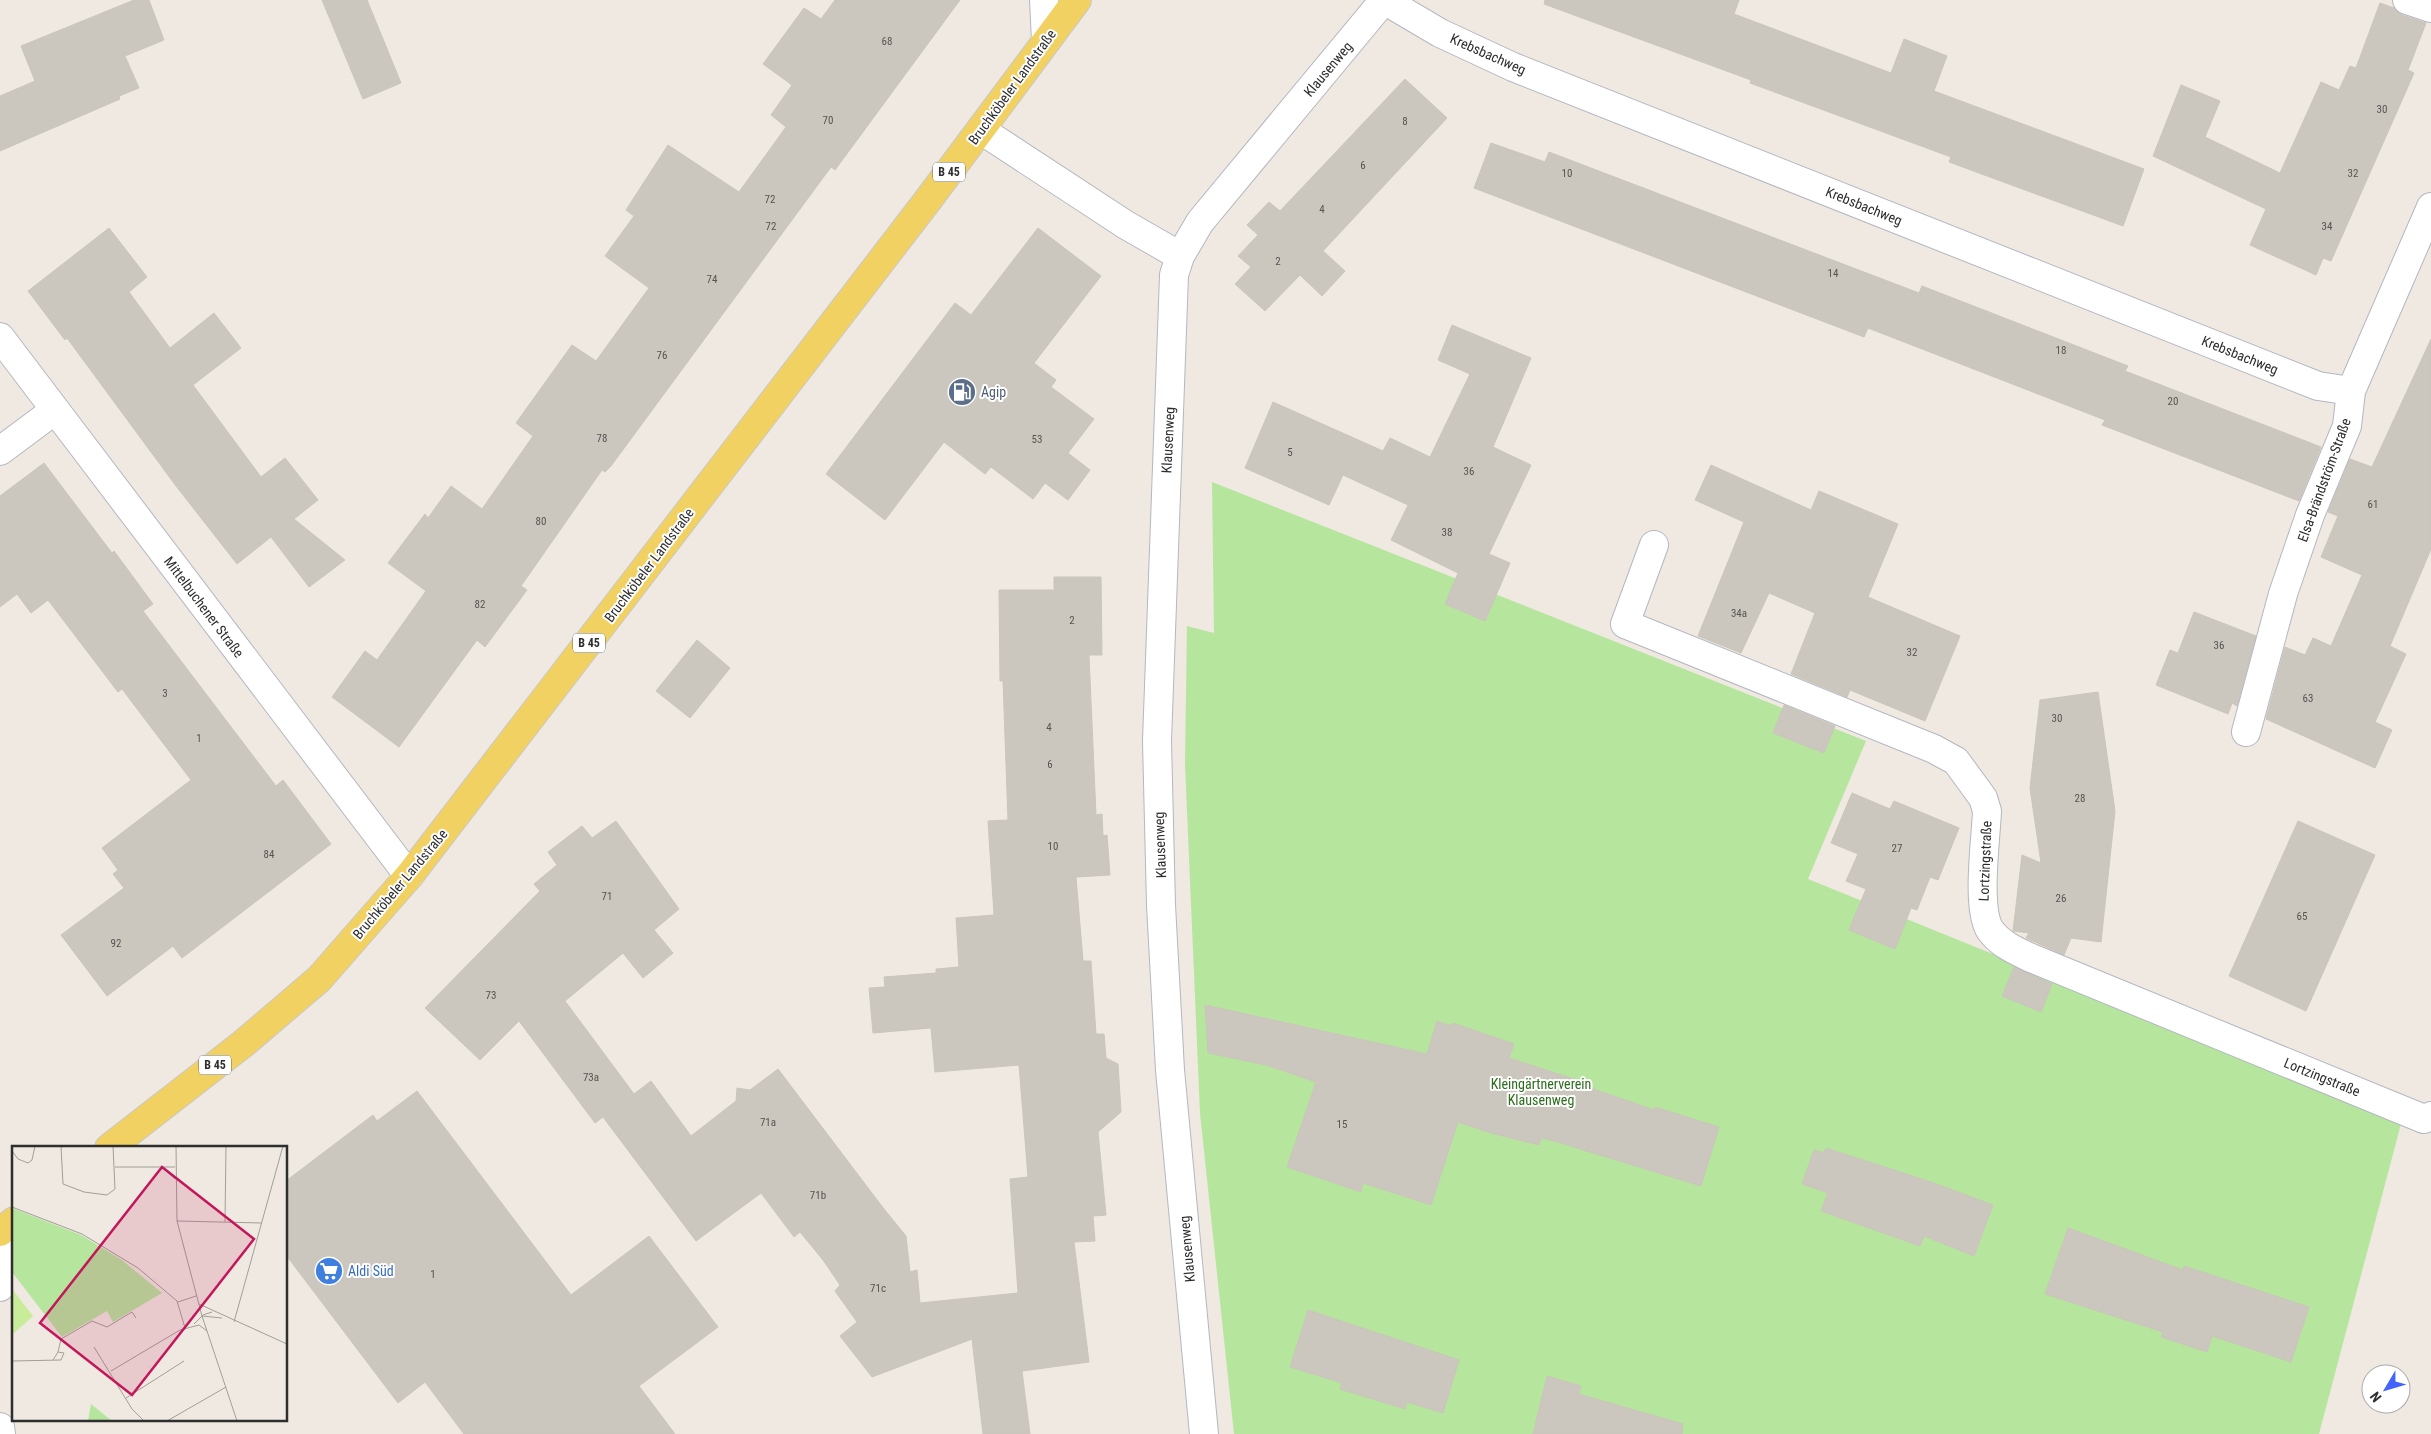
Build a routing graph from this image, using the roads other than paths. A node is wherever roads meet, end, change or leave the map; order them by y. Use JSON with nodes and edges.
{"nodes":[{"id":1,"x":1044,"y":0,"type":"edge"},
{"id":2,"x":1077,"y":0,"type":"edge"},
{"id":3,"x":1384,"y":0,"type":"edge"},
{"id":4,"x":2407,"y":0,"type":"edge"},
{"id":5,"x":2431,"y":8,"type":"edge"},
{"id":6,"x":1046,"y":41,"type":"junction"},
{"id":7,"x":981,"y":130,"type":"junction"},
{"id":8,"x":2431,"y":207,"type":"edge"},
{"id":9,"x":1180,"y":256,"type":"junction"},
{"id":10,"x":0,"y":337,"type":"edge"},
{"id":11,"x":2352,"y":391,"type":"junction"},
{"id":12,"x":55,"y":410,"type":"junction"},
{"id":13,"x":0,"y":451,"type":"edge"},
{"id":14,"x":1654,"y":545,"type":"dead end"},
{"id":15,"x":2246,"y":732,"type":"dead end"},
{"id":16,"x":409,"y":876,"type":"junction"},
{"id":17,"x":2431,"y":1116,"type":"edge"},
{"id":18,"x":112,"y":1146,"type":"edge"},
{"id":19,"x":12,"y":1223,"type":"edge"},
{"id":20,"x":0,"y":1232,"type":"edge"},
{"id":21,"x":12,"y":1246,"type":"edge"},
{"id":22,"x":0,"y":1287,"type":"edge"},
{"id":23,"x":0,"y":1427,"type":"edge"},
{"id":24,"x":1,"y":1434,"type":"edge"},
{"id":25,"x":1204,"y":1434,"type":"edge"}],
"edges":[{"from":1,"to":6,"type":"street"},
{"from":2,"to":6,"type":"main road","name":"Bruchköbeler Landstraße","number":"B 45"},
{"from":3,"to":9,"type":"street","name":"Klausenweg"},
{"from":3,"to":11,"type":"street","name":"Krebsbachweg"},
{"from":4,"to":5,"type":"street"},
{"from":6,"to":7,"type":"main road","name":"Bruchköbeler Landstraße","number":"B 45"},
{"from":7,"to":9,"type":"street"},
{"from":7,"to":16,"type":"main road","name":"Bruchköbeler Landstraße","number":"B 45"},
{"from":8,"to":11,"type":"street","name":"Elsa-Brändström-Straße"},
{"from":9,"to":25,"type":"street","name":"Klausenweg"},
{"from":10,"to":12,"type":"street","name":"Mittelbuchener Straße"},
{"from":11,"to":15,"type":"street","name":"Elsa-Brändström-Straße"},
{"from":12,"to":13,"type":"street"},
{"from":12,"to":16,"type":"street","name":"Mittelbuchener Straße"},
{"from":14,"to":17,"type":"street","name":"Lortzingstraße"},
{"from":16,"to":18,"type":"main road","name":"Bruchköbeler Landstraße","number":"B 45"},
{"from":19,"to":20,"type":"main road"},
{"from":21,"to":22,"type":"street"},
{"from":23,"to":24,"type":"street"}]}
